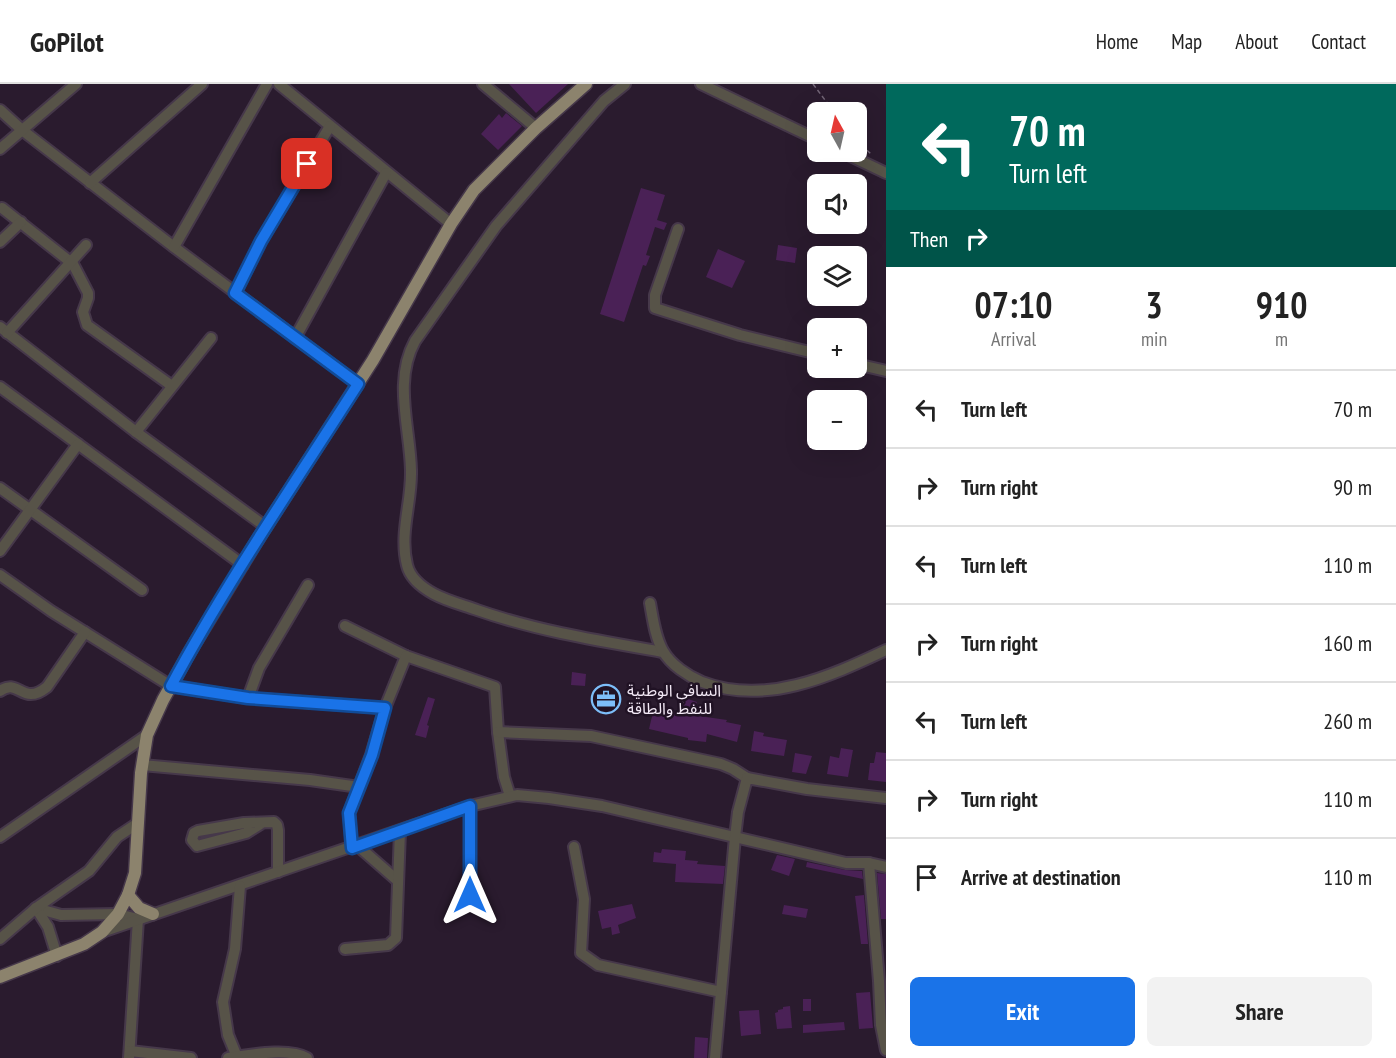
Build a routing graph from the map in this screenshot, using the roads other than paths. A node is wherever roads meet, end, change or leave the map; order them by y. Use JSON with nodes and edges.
{"nodes":[{"id":1,"x":76,"y":84,"type":"edge"},
{"id":2,"x":202,"y":84,"type":"edge"},
{"id":3,"x":267,"y":84,"type":"edge"},
{"id":4,"x":279,"y":84,"type":"edge"},
{"id":5,"x":483,"y":84,"type":"edge"},
{"id":6,"x":586,"y":84,"type":"edge"},
{"id":7,"x":625,"y":84,"type":"edge"},
{"id":8,"x":701,"y":84,"type":"edge"},
{"id":9,"x":0,"y":110,"type":"edge"},
{"id":10,"x":330,"y":126,"type":"junction"},
{"id":11,"x":537,"y":128,"type":"junction"},
{"id":12,"x":22,"y":130,"type":"junction"},
{"id":13,"x":807,"y":135,"type":"edge"},
{"id":14,"x":0,"y":149,"type":"edge"},
{"id":15,"x":863,"y":162,"type":"edge"},
{"id":16,"x":386,"y":172,"type":"junction"},
{"id":17,"x":886,"y":173,"type":"edge"},
{"id":18,"x":90,"y":183,"type":"junction"},
{"id":19,"x":2,"y":207,"type":"dead end"},
{"id":20,"x":21,"y":222,"type":"junction"},
{"id":21,"x":451,"y":225,"type":"junction"},
{"id":22,"x":678,"y":229,"type":"dead end"},
{"id":23,"x":0,"y":242,"type":"edge"},
{"id":24,"x":86,"y":245,"type":"dead end"},
{"id":25,"x":174,"y":248,"type":"junction"},
{"id":26,"x":71,"y":261,"type":"junction"},
{"id":27,"x":235,"y":293,"type":"junction"},
{"id":28,"x":4,"y":330,"type":"edge"},
{"id":29,"x":211,"y":338,"type":"dead end"},
{"id":30,"x":295,"y":338,"type":"junction"},
{"id":31,"x":807,"y":351,"type":"edge"},
{"id":32,"x":867,"y":366,"type":"edge"},
{"id":33,"x":886,"y":371,"type":"edge"},
{"id":34,"x":358,"y":384,"type":"junction"},
{"id":35,"x":172,"y":386,"type":"junction"},
{"id":36,"x":0,"y":387,"type":"edge"},
{"id":37,"x":136,"y":432,"type":"junction"},
{"id":38,"x":78,"y":444,"type":"junction"},
{"id":39,"x":0,"y":488,"type":"edge"},
{"id":40,"x":31,"y":510,"type":"junction"},
{"id":41,"x":266,"y":527,"type":"junction"},
{"id":42,"x":0,"y":551,"type":"edge"},
{"id":43,"x":243,"y":565,"type":"junction"},
{"id":44,"x":0,"y":575,"type":"edge"},
{"id":45,"x":308,"y":585,"type":"dead end"},
{"id":46,"x":142,"y":590,"type":"dead end"},
{"id":47,"x":650,"y":603,"type":"dead end"},
{"id":48,"x":345,"y":626,"type":"dead end"},
{"id":49,"x":85,"y":632,"type":"junction"},
{"id":50,"x":886,"y":650,"type":"edge"},
{"id":51,"x":663,"y":652,"type":"junction"},
{"id":52,"x":406,"y":656,"type":"junction"},
{"id":53,"x":171,"y":686,"type":"junction"},
{"id":54,"x":0,"y":691,"type":"edge"},
{"id":55,"x":248,"y":698,"type":"junction"},
{"id":56,"x":385,"y":708,"type":"junction"},
{"id":57,"x":498,"y":732,"type":"junction"},
{"id":58,"x":147,"y":735,"type":"junction"},
{"id":59,"x":142,"y":765,"type":"junction"},
{"id":60,"x":747,"y":778,"type":"junction"},
{"id":61,"x":359,"y":787,"type":"junction"},
{"id":62,"x":510,"y":796,"type":"junction"},
{"id":63,"x":886,"y":798,"type":"edge"},
{"id":64,"x":470,"y":806,"type":"junction"},
{"id":65,"x":138,"y":823,"type":"junction"},
{"id":66,"x":262,"y":823,"type":"junction"},
{"id":67,"x":400,"y":831,"type":"junction"},
{"id":68,"x":0,"y":837,"type":"edge"},
{"id":69,"x":735,"y":837,"type":"junction"},
{"id":70,"x":355,"y":847,"type":"junction"},
{"id":71,"x":574,"y":847,"type":"dead end"},
{"id":72,"x":869,"y":863,"type":"junction"},
{"id":73,"x":886,"y":867,"type":"edge"},
{"id":74,"x":278,"y":872,"type":"junction"},
{"id":75,"x":398,"y":881,"type":"junction"},
{"id":76,"x":240,"y":886,"type":"junction"},
{"id":77,"x":470,"y":895,"type":"dead end"},
{"id":78,"x":128,"y":896,"type":"junction"},
{"id":79,"x":36,"y":908,"type":"junction"},
{"id":80,"x":118,"y":914,"type":"junction"},
{"id":81,"x":153,"y":914,"type":"junction"},
{"id":82,"x":138,"y":919,"type":"junction"},
{"id":83,"x":102,"y":932,"type":"junction"},
{"id":84,"x":0,"y":939,"type":"edge"},
{"id":85,"x":345,"y":949,"type":"dead end"},
{"id":86,"x":57,"y":956,"type":"junction"},
{"id":87,"x":0,"y":977,"type":"edge"},
{"id":88,"x":721,"y":992,"type":"junction"},
{"id":89,"x":886,"y":1050,"type":"edge"},
{"id":90,"x":129,"y":1054,"type":"edge"},
{"id":91,"x":232,"y":1057,"type":"edge"},
{"id":92,"x":191,"y":1058,"type":"edge"},
{"id":93,"x":307,"y":1058,"type":"edge"},
{"id":94,"x":715,"y":1058,"type":"edge"}],
"edges":[{"from":1,"to":12,"type":"street"},
{"from":2,"to":18,"type":"street"},
{"from":3,"to":25,"type":"street"},
{"from":4,"to":10,"type":"street"},
{"from":5,"to":11,"type":"street"},
{"from":6,"to":11,"type":"main road"},
{"from":7,"to":51,"type":"street"},
{"from":8,"to":13,"type":"street"},
{"from":9,"to":12,"type":"street"},
{"from":10,"to":16,"type":"street"},
{"from":10,"to":27,"type":"street"},
{"from":11,"to":21,"type":"main road"},
{"from":12,"to":14,"type":"street"},
{"from":12,"to":18,"type":"street"},
{"from":15,"to":17,"type":"street"},
{"from":16,"to":21,"type":"street"},
{"from":16,"to":30,"type":"street"},
{"from":18,"to":25,"type":"street"},
{"from":19,"to":20,"type":"street"},
{"from":20,"to":23,"type":"street"},
{"from":20,"to":26,"type":"street"},
{"from":21,"to":34,"type":"main road"},
{"from":22,"to":31,"type":"street"},
{"from":24,"to":26,"type":"street"},
{"from":25,"to":27,"type":"street"},
{"from":26,"to":28,"type":"street"},
{"from":26,"to":35,"type":"street"},
{"from":27,"to":30,"type":"street"},
{"from":28,"to":37,"type":"street"},
{"from":29,"to":35,"type":"street"},
{"from":30,"to":34,"type":"street"},
{"from":32,"to":33,"type":"street"},
{"from":34,"to":41,"type":"main road"},
{"from":35,"to":37,"type":"street"},
{"from":36,"to":38,"type":"street"},
{"from":37,"to":41,"type":"street"},
{"from":38,"to":40,"type":"street"},
{"from":38,"to":43,"type":"street"},
{"from":39,"to":40,"type":"street"},
{"from":40,"to":42,"type":"street"},
{"from":40,"to":46,"type":"street"},
{"from":41,"to":43,"type":"main road"},
{"from":43,"to":53,"type":"main road"},
{"from":44,"to":49,"type":"street"},
{"from":45,"to":55,"type":"street"},
{"from":47,"to":51,"type":"street"},
{"from":48,"to":52,"type":"street"},
{"from":49,"to":53,"type":"street"},
{"from":49,"to":54,"type":"street"},
{"from":50,"to":51,"type":"street"},
{"from":52,"to":56,"type":"street"},
{"from":52,"to":57,"type":"street"},
{"from":53,"to":55,"type":"street"},
{"from":53,"to":58,"type":"main road"},
{"from":55,"to":56,"type":"street"},
{"from":56,"to":61,"type":"street"},
{"from":57,"to":60,"type":"street"},
{"from":57,"to":62,"type":"street"},
{"from":58,"to":59,"type":"main road"},
{"from":58,"to":68,"type":"street"},
{"from":59,"to":61,"type":"street"},
{"from":59,"to":65,"type":"main road"},
{"from":60,"to":63,"type":"street"},
{"from":60,"to":69,"type":"street"},
{"from":61,"to":70,"type":"street"},
{"from":62,"to":64,"type":"street"},
{"from":62,"to":69,"type":"street"},
{"from":64,"to":67,"type":"street"},
{"from":64,"to":77,"type":"street"},
{"from":65,"to":78,"type":"main road"},
{"from":65,"to":79,"type":"street"},
{"from":66,"to":66,"type":"street"},
{"from":66,"to":74,"type":"street"},
{"from":67,"to":70,"type":"street"},
{"from":67,"to":75,"type":"street"},
{"from":69,"to":72,"type":"street"},
{"from":69,"to":88,"type":"street"},
{"from":70,"to":74,"type":"street"},
{"from":70,"to":75,"type":"street"},
{"from":71,"to":88,"type":"street"},
{"from":72,"to":73,"type":"street"},
{"from":72,"to":89,"type":"street"},
{"from":74,"to":76,"type":"street"},
{"from":75,"to":85,"type":"street"},
{"from":76,"to":81,"type":"street"},
{"from":76,"to":91,"type":"street"},
{"from":78,"to":80,"type":"main road"},
{"from":78,"to":81,"type":"main road"},
{"from":79,"to":80,"type":"street"},
{"from":79,"to":84,"type":"street"},
{"from":79,"to":86,"type":"street"},
{"from":80,"to":82,"type":"street"},
{"from":80,"to":83,"type":"main road"},
{"from":81,"to":82,"type":"street"},
{"from":82,"to":83,"type":"street"},
{"from":82,"to":90,"type":"street"},
{"from":83,"to":86,"type":"main road"},
{"from":86,"to":87,"type":"main road"},
{"from":88,"to":94,"type":"street"},
{"from":90,"to":92,"type":"street"},
{"from":91,"to":93,"type":"street"}]}
